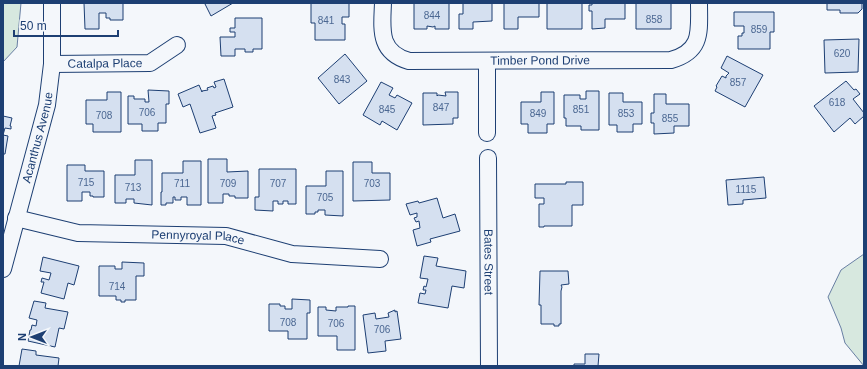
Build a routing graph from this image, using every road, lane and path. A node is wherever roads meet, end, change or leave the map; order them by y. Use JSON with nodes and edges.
{"nodes":[{"id":1,"x":52,"y":3,"type":"edge"},
{"id":2,"x":383,"y":3,"type":"edge"},
{"id":3,"x":699,"y":3,"type":"edge"},
{"id":4,"x":177,"y":45,"type":"dead end"},
{"id":5,"x":487,"y":62,"type":"junction"},
{"id":6,"x":52,"y":64,"type":"junction"},
{"id":7,"x":487,"y":133,"type":"dead end"},
{"id":8,"x":488,"y":158,"type":"dead end"},
{"id":9,"x":16,"y":218,"type":"junction"},
{"id":10,"x":380,"y":259,"type":"dead end"},
{"id":11,"x":3,"y":269,"type":"edge"},
{"id":12,"x":489,"y":366,"type":"edge"}],
"edges":[{"from":1,"to":6,"type":"street","name":"Acanthus Avenue"},
{"from":2,"to":5,"type":"street","name":"Timber Pond Drive"},
{"from":3,"to":5,"type":"street","name":"Timber Pond Drive"},
{"from":4,"to":6,"type":"street","name":"Catalpa Place"},
{"from":5,"to":7,"type":"street"},
{"from":6,"to":9,"type":"street","name":"Acanthus Avenue"},
{"from":8,"to":12,"type":"street","name":"Bates Street"},
{"from":9,"to":10,"type":"street","name":"Pennyroyal Place"},
{"from":9,"to":11,"type":"street","name":"Acanthus Avenue"}]}
